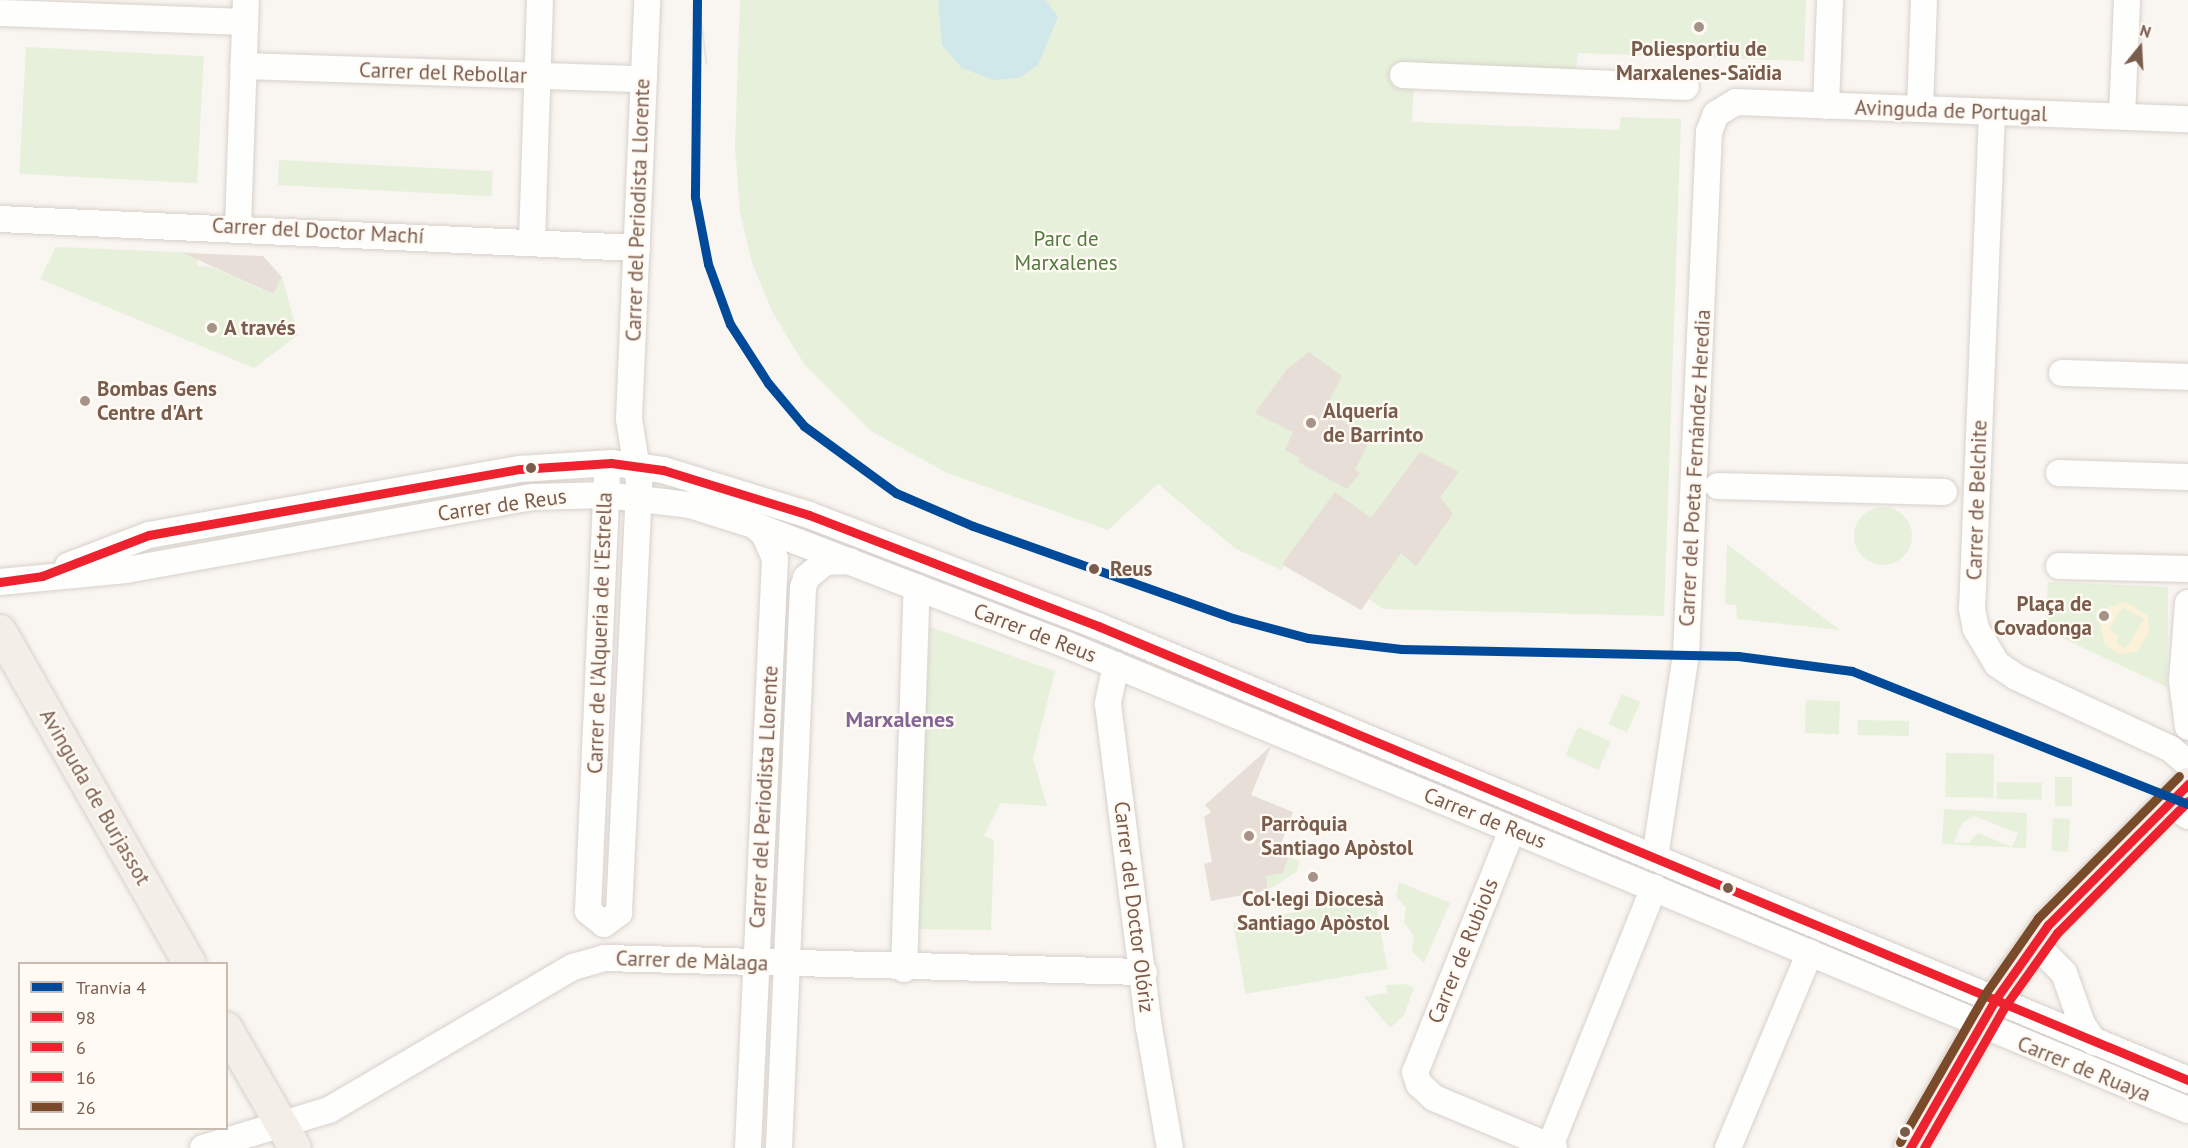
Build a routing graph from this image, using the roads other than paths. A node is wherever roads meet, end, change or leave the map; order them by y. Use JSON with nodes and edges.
{"nodes":[{"id":1,"x":540,"y":0,"type":"edge"},
{"id":2,"x":646,"y":0,"type":"edge"},
{"id":3,"x":1830,"y":0,"type":"edge"},
{"id":4,"x":1924,"y":0,"type":"edge"},
{"id":5,"x":2127,"y":0,"type":"edge"},
{"id":6,"x":16,"y":9,"type":"edge"},
{"id":7,"x":140,"y":9,"type":"edge"},
{"id":8,"x":245,"y":11,"type":"edge"},
{"id":9,"x":243,"y":66,"type":"junction"},
{"id":10,"x":1404,"y":75,"type":"dead end"},
{"id":11,"x":537,"y":76,"type":"junction"},
{"id":12,"x":644,"y":79,"type":"junction"},
{"id":13,"x":1686,"y":87,"type":"dead end"},
{"id":14,"x":1826,"y":106,"type":"junction"},
{"id":15,"x":1920,"y":109,"type":"junction"},
{"id":16,"x":1992,"y":113,"type":"junction"},
{"id":17,"x":1716,"y":114,"type":"joint"},
{"id":18,"x":2122,"y":116,"type":"junction"},
{"id":19,"x":2188,"y":119,"type":"edge"},
{"id":20,"x":0,"y":219,"type":"edge"},
{"id":21,"x":238,"y":227,"type":"junction"},
{"id":22,"x":532,"y":241,"type":"junction"},
{"id":23,"x":637,"y":248,"type":"junction"},
{"id":24,"x":2062,"y":373,"type":"dead end"},
{"id":25,"x":2188,"y":377,"type":"edge"},
{"id":26,"x":629,"y":419,"type":"junction"},
{"id":27,"x":611,"y":463,"type":"junction"},
{"id":28,"x":639,"y":466,"type":"junction"},
{"id":29,"x":2059,"y":473,"type":"dead end"},
{"id":30,"x":2188,"y":477,"type":"edge"},
{"id":31,"x":1718,"y":486,"type":"dead end"},
{"id":32,"x":1944,"y":492,"type":"dead end"},
{"id":33,"x":606,"y":495,"type":"junction"},
{"id":34,"x":638,"y":497,"type":"junction"},
{"id":35,"x":754,"y":525,"type":"junction"},
{"id":36,"x":850,"y":561,"type":"junction"},
{"id":37,"x":2059,"y":566,"type":"dead end"},
{"id":38,"x":2188,"y":569,"type":"edge"},
{"id":39,"x":42,"y":576,"type":"junction"},
{"id":40,"x":0,"y":582,"type":"edge"},
{"id":41,"x":917,"y":587,"type":"junction"},
{"id":42,"x":2188,"y":603,"type":"edge"},
{"id":43,"x":0,"y":631,"type":"edge"},
{"id":44,"x":1116,"y":665,"type":"junction"},
{"id":45,"x":2188,"y":727,"type":"edge"},
{"id":46,"x":2182,"y":749,"type":"edge"},
{"id":47,"x":2182,"y":801,"type":"edge"},
{"id":48,"x":1512,"y":830,"type":"junction"},
{"id":49,"x":1655,"y":856,"type":"junction"},
{"id":50,"x":1654,"y":887,"type":"junction"},
{"id":51,"x":604,"y":924,"type":"junction"},
{"id":52,"x":2034,"y":943,"type":"junction"},
{"id":53,"x":1810,"y":952,"type":"junction"},
{"id":54,"x":603,"y":958,"type":"junction"},
{"id":55,"x":189,"y":962,"type":"edge"},
{"id":56,"x":757,"y":963,"type":"junction"},
{"id":57,"x":787,"y":964,"type":"junction"},
{"id":58,"x":904,"y":969,"type":"junction"},
{"id":59,"x":1144,"y":972,"type":"junction"},
{"id":60,"x":1988,"y":1013,"type":"junction"},
{"id":61,"x":228,"y":1031,"type":"edge"},
{"id":62,"x":2094,"y":1042,"type":"junction"},
{"id":63,"x":2188,"y":1080,"type":"edge"},
{"id":64,"x":2188,"y":1110,"type":"edge"},
{"id":65,"x":289,"y":1137,"type":"edge"},
{"id":66,"x":1552,"y":1147,"type":"edge"},
{"id":67,"x":203,"y":1148,"type":"edge"},
{"id":68,"x":748,"y":1148,"type":"edge"},
{"id":69,"x":779,"y":1148,"type":"edge"},
{"id":70,"x":1170,"y":1148,"type":"edge"},
{"id":71,"x":1728,"y":1148,"type":"edge"},
{"id":72,"x":1910,"y":1148,"type":"edge"}],
"edges":[{"from":1,"to":11,"type":"street"},
{"from":2,"to":12,"type":"street","name":"Carrer del Periodista Llorente"},
{"from":3,"to":14,"type":"street"},
{"from":4,"to":15,"type":"street"},
{"from":5,"to":18,"type":"street"},
{"from":6,"to":7,"type":"street"},
{"from":7,"to":8,"type":"street"},
{"from":8,"to":9,"type":"street"},
{"from":9,"to":11,"type":"street","name":"Carrer del Rebollar"},
{"from":9,"to":21,"type":"street"},
{"from":10,"to":13,"type":"street"},
{"from":11,"to":12,"type":"street","name":"Carrer del Rebollar"},
{"from":11,"to":22,"type":"street"},
{"from":12,"to":23,"type":"street","name":"Carrer del Periodista Llorente"},
{"from":14,"to":15,"type":"street","name":"Avinguda de Portugal"},
{"from":14,"to":17,"type":"street","name":"Avinguda de Portugal"},
{"from":15,"to":16,"type":"street","name":"Avinguda de Portugal"},
{"from":16,"to":18,"type":"street","name":"Avinguda de Portugal"},
{"from":16,"to":46,"type":"street","name":"Carrer de Belchite"},
{"from":17,"to":49,"type":"street","name":"Carrer del Poeta Fernández Heredia"},
{"from":18,"to":19,"type":"street","name":"Avinguda de Portugal"},
{"from":20,"to":21,"type":"street","name":"Carrer del Doctor Machí"},
{"from":21,"to":22,"type":"street","name":"Carrer del Doctor Machí"},
{"from":22,"to":23,"type":"street","name":"Carrer del Doctor Machí"},
{"from":23,"to":26,"type":"street","name":"Carrer del Periodista Llorente"},
{"from":24,"to":25,"type":"street"},
{"from":26,"to":27,"type":"street","name":"Carrer de l'Alqueria de l'Estrella"},
{"from":26,"to":28,"type":"street","name":"Carrer de l'Alqueria de l'Estrella"},
{"from":27,"to":28,"type":"street","name":"Carrer de Reus"},
{"from":27,"to":33,"type":"street","name":"Carrer de l'Alqueria de l'Estrella"},
{"from":27,"to":39,"type":"street","name":"Carrer de Reus"},
{"from":28,"to":34,"type":"street","name":"Carrer de l'Alqueria de l'Estrella"},
{"from":28,"to":49,"type":"street","name":"Carrer de Reus"},
{"from":29,"to":30,"type":"street"},
{"from":31,"to":32,"type":"street"},
{"from":33,"to":34,"type":"street","name":"Carrer de Reus"},
{"from":33,"to":39,"type":"street","name":"Carrer de Reus"},
{"from":33,"to":51,"type":"street","name":"Carrer de l'Alqueria de l'Estrella"},
{"from":34,"to":35,"type":"street","name":"Carrer de Reus"},
{"from":34,"to":51,"type":"street","name":"Carrer de l'Alqueria de l'Estrella"},
{"from":35,"to":36,"type":"street","name":"Carrer de Reus"},
{"from":35,"to":56,"type":"street","name":"Carrer del Periodista Llorente"},
{"from":36,"to":41,"type":"street","name":"Carrer de Reus"},
{"from":36,"to":57,"type":"street","name":"Carrer del Periodista Llorente"},
{"from":37,"to":38,"type":"street"},
{"from":39,"to":40,"type":"street","name":"Carrer de Reus"},
{"from":41,"to":44,"type":"street","name":"Carrer de Reus"},
{"from":41,"to":58,"type":"street"},
{"from":42,"to":45,"type":"street"},
{"from":43,"to":55,"type":"main road","name":"Avinguda de Burjassot"},
{"from":44,"to":48,"type":"street","name":"Carrer de Reus"},
{"from":44,"to":59,"type":"street","name":"Carrer del Doctor Olóriz"},
{"from":47,"to":52,"type":"main road"},
{"from":48,"to":50,"type":"street","name":"Carrer de Reus"},
{"from":48,"to":66,"type":"street","name":"Carrer de Rubiols"},
{"from":49,"to":60,"type":"street","name":"Carrer de Reus"},
{"from":50,"to":53,"type":"street","name":"Carrer de Reus"},
{"from":50,"to":66,"type":"street"},
{"from":51,"to":54,"type":"street"},
{"from":52,"to":60,"type":"main road"},
{"from":52,"to":62,"type":"street","name":"Carrer de Ruaya"},
{"from":53,"to":60,"type":"street","name":"Carrer de Reus"},
{"from":53,"to":71,"type":"street"},
{"from":54,"to":56,"type":"street","name":"Carrer de Màlaga"},
{"from":54,"to":65,"type":"street","name":"Carrer de Màlaga"},
{"from":56,"to":57,"type":"street","name":"Carrer de Màlaga"},
{"from":56,"to":68,"type":"street","name":"Carrer del Periodista Llorente"},
{"from":57,"to":58,"type":"street","name":"Carrer de Màlaga"},
{"from":57,"to":69,"type":"street","name":"Carrer del Periodista Llorente"},
{"from":58,"to":59,"type":"street","name":"Carrer de Màlaga"},
{"from":59,"to":70,"type":"street","name":"Carrer del Doctor Olóriz"},
{"from":60,"to":62,"type":"street","name":"Carrer de Ruaya"},
{"from":60,"to":64,"type":"street","name":"Carrer de Ruaya"},
{"from":60,"to":72,"type":"main road"},
{"from":61,"to":65,"type":"main road"},
{"from":62,"to":63,"type":"street","name":"Carrer de Ruaya"},
{"from":65,"to":67,"type":"street","name":"Carrer de Màlaga"}]}
